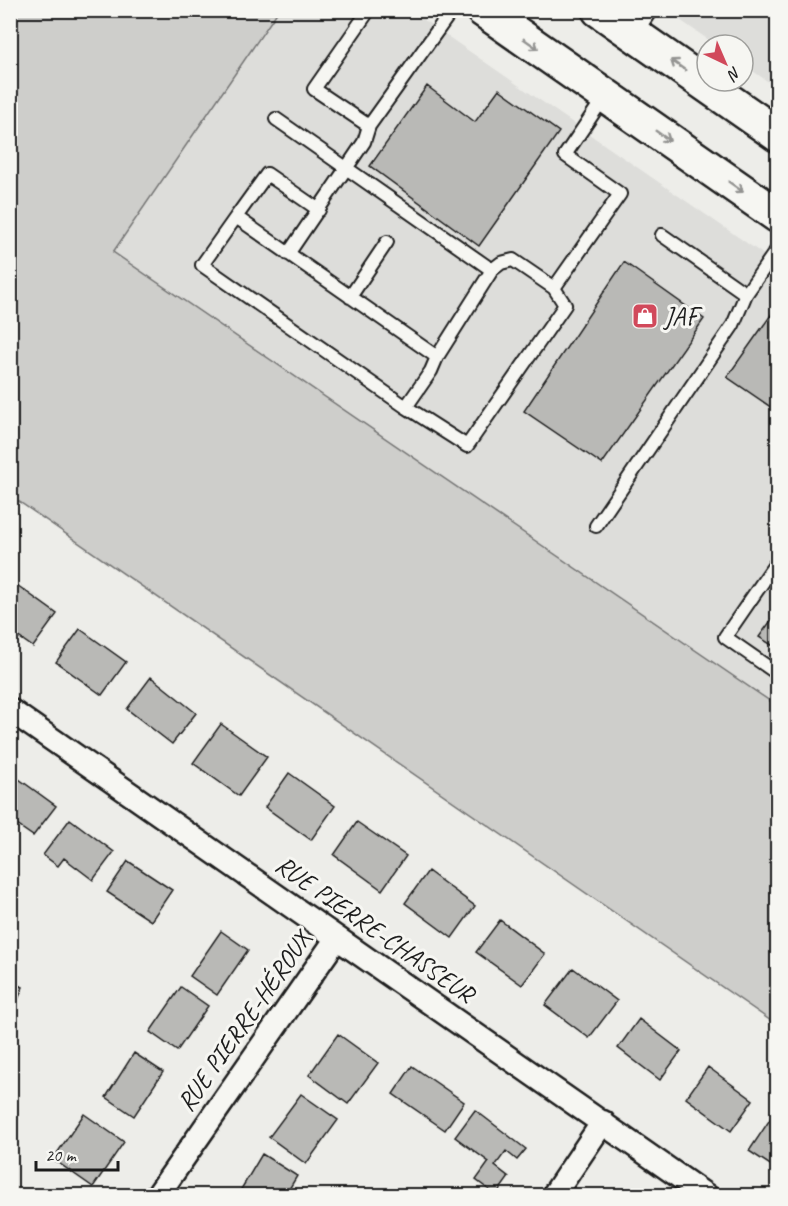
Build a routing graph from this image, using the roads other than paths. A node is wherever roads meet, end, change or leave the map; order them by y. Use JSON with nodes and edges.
{"nodes":[{"id":1,"x":369,"y":10,"type":"edge"},
{"id":2,"x":452,"y":10,"type":"edge"},
{"id":3,"x":483,"y":10,"type":"edge"},
{"id":4,"x":599,"y":10,"type":"edge"},
{"id":5,"x":643,"y":23,"type":"edge"},
{"id":6,"x":606,"y":95,"type":"junction"},
{"id":7,"x":276,"y":119,"type":"dead end"},
{"id":8,"x":773,"y":122,"type":"edge"},
{"id":9,"x":369,"y":126,"type":"junction"},
{"id":10,"x":347,"y":168,"type":"junction"},
{"id":11,"x":319,"y":210,"type":"junction"},
{"id":12,"x":777,"y":216,"type":"edge"},
{"id":13,"x":236,"y":217,"type":"junction"},
{"id":14,"x":662,"y":235,"type":"dead end"},
{"id":15,"x":387,"y":242,"type":"dead end"},
{"id":16,"x":777,"y":248,"type":"edge"},
{"id":17,"x":288,"y":254,"type":"junction"},
{"id":18,"x":492,"y":270,"type":"junction"},
{"id":19,"x":554,"y":288,"type":"junction"},
{"id":20,"x":746,"y":294,"type":"junction"},
{"id":21,"x":350,"y":297,"type":"junction"},
{"id":22,"x":437,"y":357,"type":"junction"},
{"id":23,"x":406,"y":407,"type":"junction"},
{"id":24,"x":596,"y":526,"type":"dead end"},
{"id":25,"x":777,"y":560,"type":"edge"},
{"id":26,"x":777,"y":674,"type":"edge"},
{"id":27,"x":10,"y":710,"type":"edge"},
{"id":28,"x":337,"y":938,"type":"junction"},
{"id":29,"x":603,"y":1122,"type":"junction"},
{"id":30,"x":157,"y":1196,"type":"edge"},
{"id":31,"x":553,"y":1196,"type":"edge"},
{"id":32,"x":707,"y":1196,"type":"edge"}],
"edges":[{"from":1,"to":9,"type":"lane"},
{"from":2,"to":9,"type":"lane"},
{"from":3,"to":6,"type":"main road","one_way":true},
{"from":4,"to":5,"type":"main road"},
{"from":8,"to":5,"type":"main road","one_way":true},
{"from":6,"to":12,"type":"main road","one_way":true},
{"from":6,"to":19,"type":"lane"},
{"from":7,"to":10,"type":"lane"},
{"from":9,"to":10,"type":"lane"},
{"from":10,"to":11,"type":"lane"},
{"from":10,"to":18,"type":"lane"},
{"from":11,"to":13,"type":"lane"},
{"from":11,"to":17,"type":"lane"},
{"from":13,"to":17,"type":"lane"},
{"from":13,"to":23,"type":"lane"},
{"from":14,"to":20,"type":"lane"},
{"from":15,"to":21,"type":"lane"},
{"from":16,"to":20,"type":"lane"},
{"from":17,"to":21,"type":"lane"},
{"from":18,"to":19,"type":"lane"},
{"from":18,"to":22,"type":"lane"},
{"from":19,"to":23,"type":"lane"},
{"from":20,"to":24,"type":"lane"},
{"from":21,"to":22,"type":"lane"},
{"from":22,"to":23,"type":"lane"},
{"from":25,"to":26,"type":"lane"},
{"from":27,"to":28,"type":"street","name":"RUE PIERRE-CHASSEUR"},
{"from":28,"to":29,"type":"street","name":"RUE PIERRE-CHASSEUR"},
{"from":28,"to":30,"type":"street","name":"RUE PIERRE-HÉROUX"},
{"from":29,"to":31,"type":"street"},
{"from":29,"to":32,"type":"street","name":"RUE PIERRE-CHASSEUR"}]}
